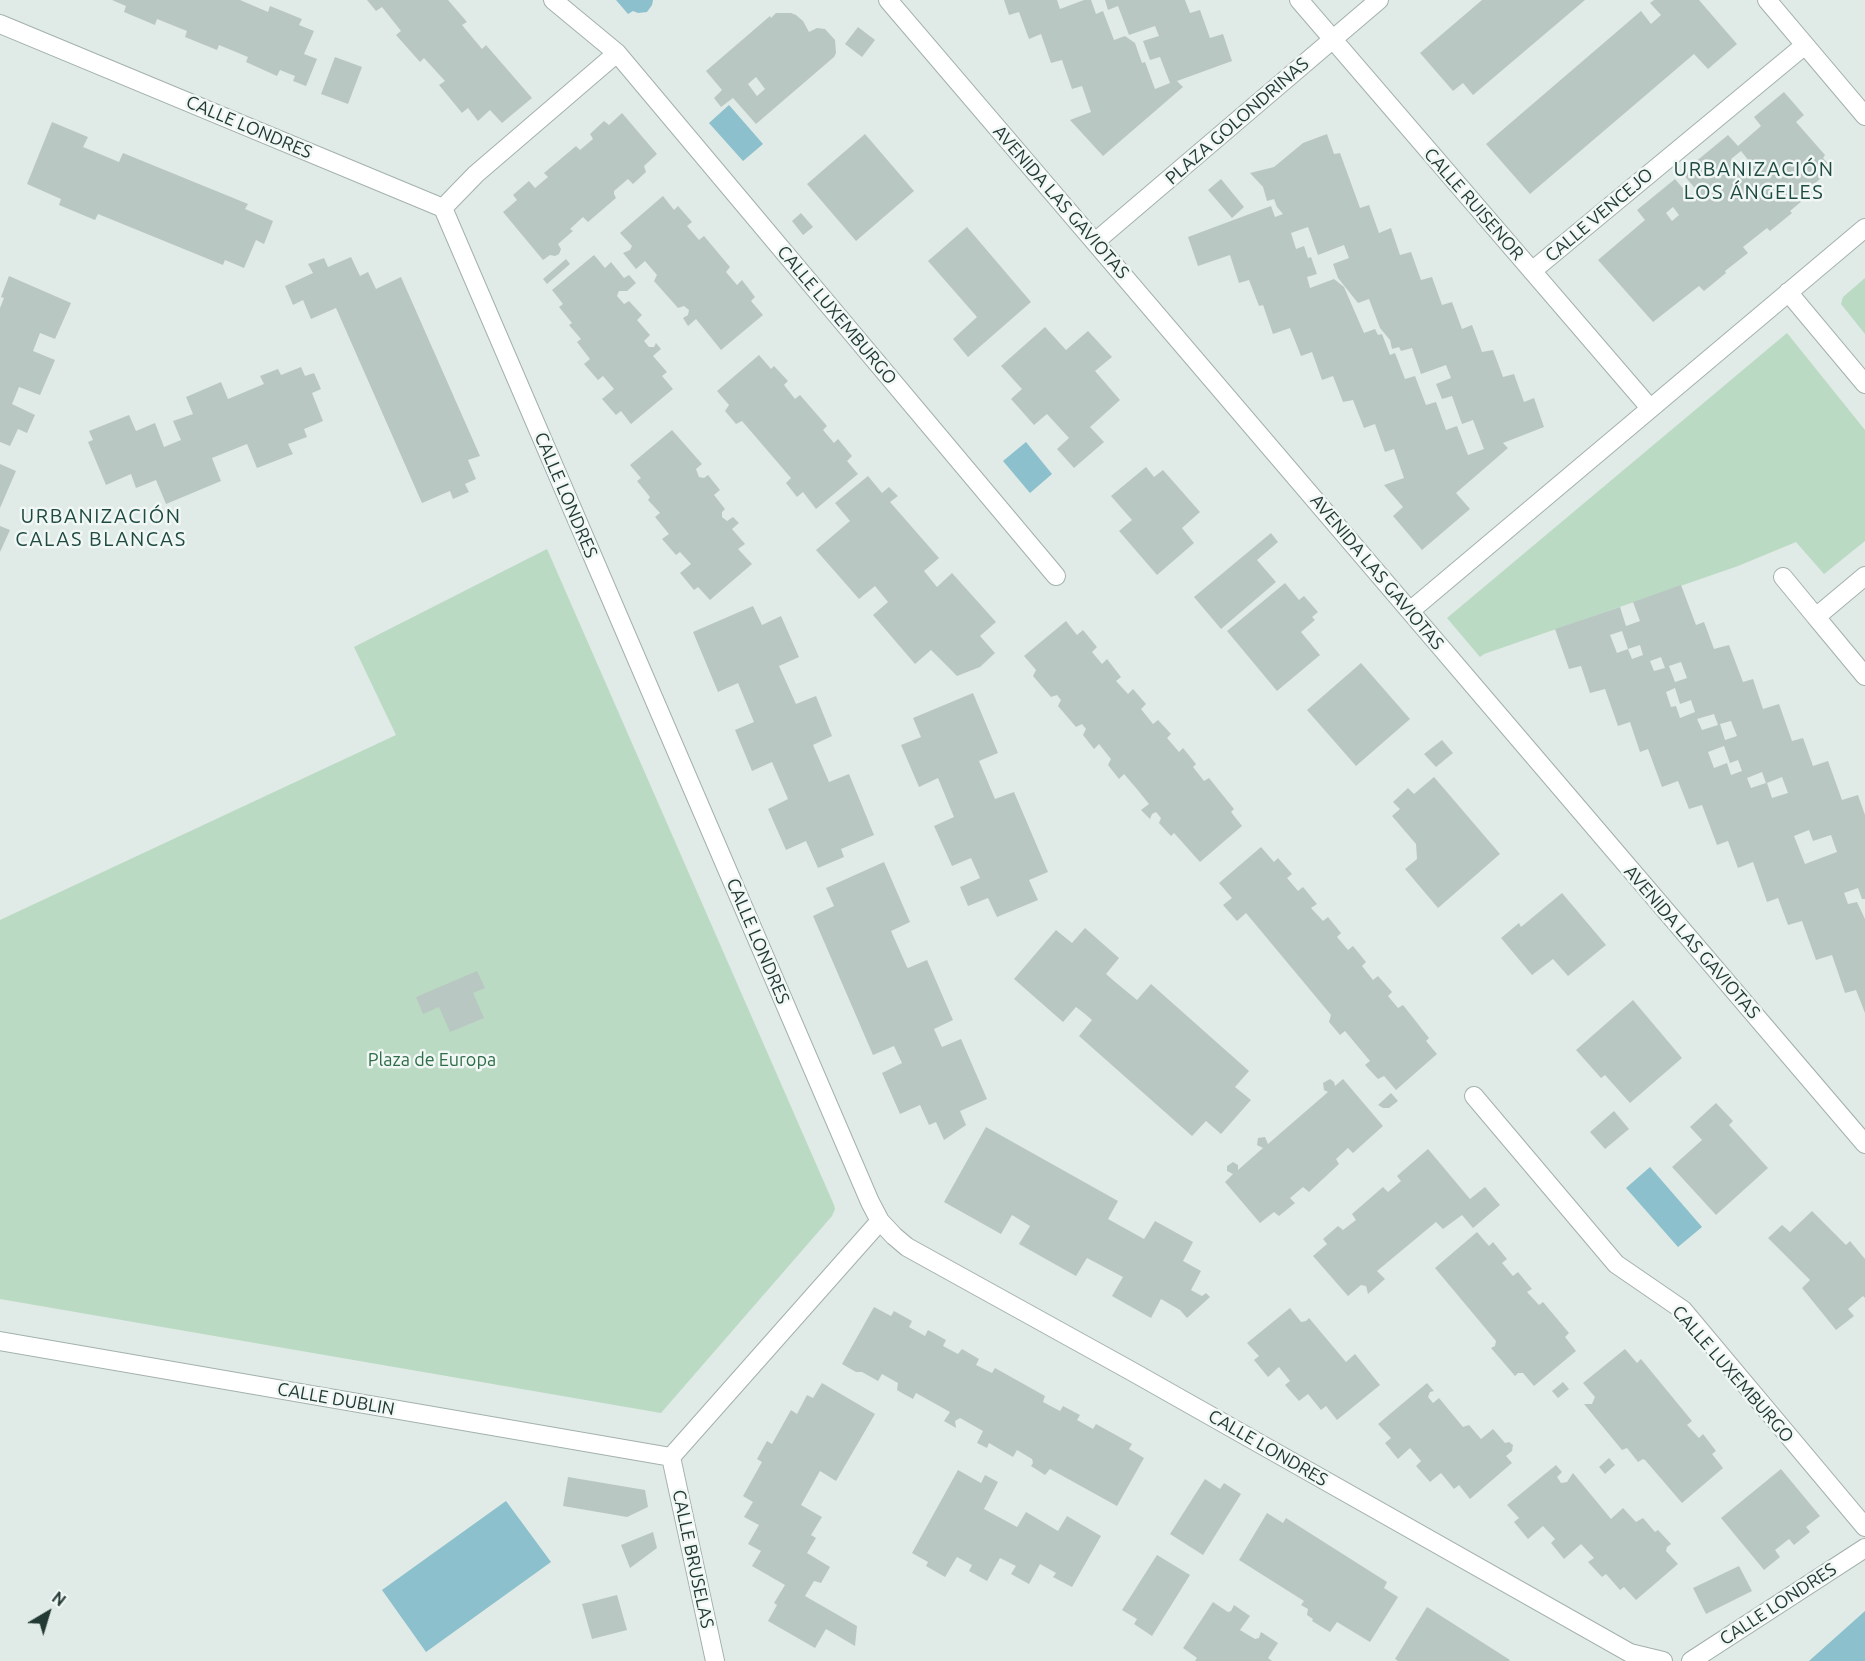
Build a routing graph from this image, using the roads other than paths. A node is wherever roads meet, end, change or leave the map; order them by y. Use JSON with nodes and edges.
{"nodes":[{"id":1,"x":553,"y":0,"type":"edge"},
{"id":2,"x":888,"y":0,"type":"edge"},
{"id":3,"x":1299,"y":0,"type":"edge"},
{"id":4,"x":1379,"y":0,"type":"edge"},
{"id":5,"x":1767,"y":0,"type":"edge"},
{"id":6,"x":0,"y":24,"type":"edge"},
{"id":7,"x":1333,"y":39,"type":"junction"},
{"id":8,"x":1805,"y":45,"type":"junction"},
{"id":9,"x":617,"y":53,"type":"junction"},
{"id":10,"x":1865,"y":116,"type":"edge"},
{"id":11,"x":442,"y":208,"type":"junction"},
{"id":12,"x":1865,"y":228,"type":"edge"},
{"id":13,"x":1095,"y":242,"type":"junction"},
{"id":14,"x":1532,"y":271,"type":"junction"},
{"id":15,"x":1788,"y":292,"type":"junction"},
{"id":16,"x":1865,"y":384,"type":"edge"},
{"id":17,"x":1650,"y":408,"type":"junction"},
{"id":18,"x":1056,"y":576,"type":"dead end"},
{"id":19,"x":1865,"y":576,"type":"edge"},
{"id":20,"x":1783,"y":577,"type":"dead end"},
{"id":21,"x":1410,"y":611,"type":"junction"},
{"id":22,"x":1816,"y":617,"type":"junction"},
{"id":23,"x":1865,"y":676,"type":"edge"},
{"id":24,"x":1474,"y":1096,"type":"dead end"},
{"id":25,"x":1865,"y":1144,"type":"edge"},
{"id":26,"x":880,"y":1221,"type":"junction"},
{"id":27,"x":0,"y":1341,"type":"edge"},
{"id":28,"x":671,"y":1457,"type":"junction"},
{"id":29,"x":1865,"y":1527,"type":"edge"},
{"id":30,"x":1865,"y":1548,"type":"edge"},
{"id":31,"x":715,"y":1661,"type":"edge"},
{"id":32,"x":1663,"y":1661,"type":"edge"},
{"id":33,"x":1691,"y":1661,"type":"edge"}],
"edges":[{"from":1,"to":9,"type":"street","name":"CALLE LUXEMBURGO"},
{"from":2,"to":13,"type":"street","name":"AVENIDA LAS GAVIOTAS"},
{"from":3,"to":7,"type":"street","name":"CALLE RUISENOR"},
{"from":4,"to":7,"type":"street","name":"PLAZA GOLONDRINAS"},
{"from":5,"to":8,"type":"street"},
{"from":6,"to":11,"type":"street","name":"CALLE LONDRES"},
{"from":7,"to":13,"type":"street","name":"PLAZA GOLONDRINAS"},
{"from":7,"to":14,"type":"street","name":"CALLE RUISENOR"},
{"from":8,"to":10,"type":"street"},
{"from":8,"to":14,"type":"street","name":"CALLE VENCEJO"},
{"from":9,"to":11,"type":"street"},
{"from":9,"to":18,"type":"street","name":"CALLE LUXEMBURGO"},
{"from":11,"to":26,"type":"street","name":"CALLE LONDRES"},
{"from":12,"to":15,"type":"street"},
{"from":13,"to":21,"type":"street","name":"AVENIDA LAS GAVIOTAS"},
{"from":14,"to":17,"type":"street","name":"CALLE RUISENOR"},
{"from":15,"to":16,"type":"street"},
{"from":15,"to":17,"type":"street"},
{"from":17,"to":21,"type":"street"},
{"from":19,"to":22,"type":"street"},
{"from":20,"to":22,"type":"street"},
{"from":21,"to":25,"type":"street","name":"AVENIDA LAS GAVIOTAS"},
{"from":22,"to":23,"type":"street"},
{"from":24,"to":29,"type":"street","name":"CALLE LUXEMBURGO"},
{"from":26,"to":28,"type":"street"},
{"from":26,"to":32,"type":"street","name":"CALLE LONDRES"},
{"from":27,"to":28,"type":"street","name":"CALLE DUBLIN"},
{"from":28,"to":31,"type":"street","name":"CALLE BRUSELAS"},
{"from":30,"to":33,"type":"street","name":"CALLE LONDRES"}]}
